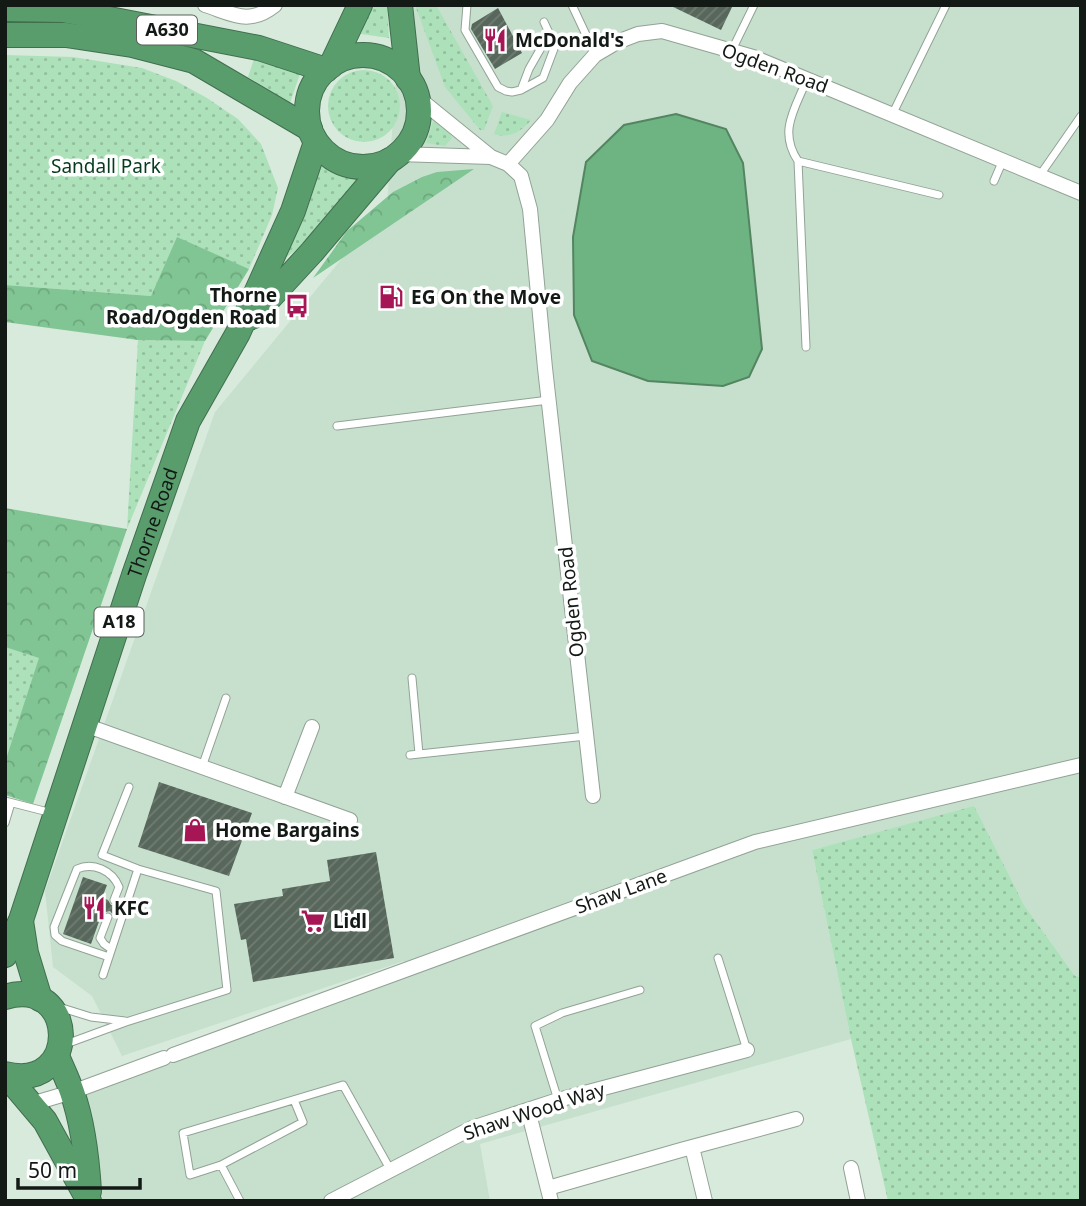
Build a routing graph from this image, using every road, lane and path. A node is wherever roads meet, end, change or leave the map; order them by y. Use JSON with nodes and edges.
{"nodes":[{"id":1,"x":205,"y":5,"type":"edge"},
{"id":2,"x":275,"y":5,"type":"edge"},
{"id":3,"x":360,"y":5,"type":"edge"},
{"id":4,"x":400,"y":5,"type":"edge"},
{"id":5,"x":467,"y":5,"type":"edge"},
{"id":6,"x":572,"y":5,"type":"edge"},
{"id":7,"x":754,"y":5,"type":"edge"},
{"id":8,"x":947,"y":5,"type":"edge"},
{"id":9,"x":5,"y":9,"type":"edge"},
{"id":10,"x":544,"y":22,"type":"dead end"},
{"id":11,"x":550,"y":34,"type":"junction"},
{"id":12,"x":5,"y":35,"type":"edge"},
{"id":13,"x":731,"y":51,"type":"junction"},
{"id":14,"x":595,"y":55,"type":"junction"},
{"id":15,"x":328,"y":68,"type":"junction"},
{"id":16,"x":807,"y":79,"type":"junction"},
{"id":17,"x":412,"y":88,"type":"junction"},
{"id":18,"x":521,"y":90,"type":"junction"},
{"id":19,"x":892,"y":116,"type":"junction"},
{"id":20,"x":1081,"y":116,"type":"edge"},
{"id":21,"x":313,"y":135,"type":"junction"},
{"id":22,"x":491,"y":157,"type":"junction"},
{"id":23,"x":393,"y":158,"type":"junction"},
{"id":24,"x":1003,"y":160,"type":"junction"},
{"id":25,"x":798,"y":161,"type":"junction"},
{"id":26,"x":508,"y":164,"type":"junction"},
{"id":27,"x":1040,"y":175,"type":"junction"},
{"id":28,"x":993,"y":181,"type":"dead end"},
{"id":29,"x":1081,"y":193,"type":"edge"},
{"id":30,"x":939,"y":195,"type":"dead end"},
{"id":31,"x":238,"y":333,"type":"junction"},
{"id":32,"x":806,"y":347,"type":"dead end"},
{"id":33,"x":548,"y":400,"type":"junction"},
{"id":34,"x":337,"y":426,"type":"dead end"},
{"id":35,"x":412,"y":678,"type":"dead end"},
{"id":36,"x":226,"y":698,"type":"dead end"},
{"id":37,"x":85,"y":726,"type":"junction"},
{"id":38,"x":312,"y":727,"type":"dead end"},
{"id":39,"x":586,"y":736,"type":"junction"},
{"id":40,"x":1081,"y":765,"type":"edge"},
{"id":41,"x":202,"y":767,"type":"junction"},
{"id":42,"x":129,"y":787,"type":"dead end"},
{"id":43,"x":593,"y":796,"type":"dead end"},
{"id":44,"x":285,"y":797,"type":"junction"},
{"id":45,"x":8,"y":802,"type":"edge"},
{"id":46,"x":56,"y":814,"type":"junction"},
{"id":47,"x":349,"y":820,"type":"dead end"},
{"id":48,"x":5,"y":822,"type":"edge"},
{"id":49,"x":138,"y":869,"type":"junction"},
{"id":50,"x":114,"y":900,"type":"dead end"},
{"id":51,"x":108,"y":917,"type":"dead end"},
{"id":52,"x":21,"y":920,"type":"junction"},
{"id":53,"x":110,"y":953,"type":"junction"},
{"id":54,"x":5,"y":955,"type":"edge"},
{"id":55,"x":718,"y":958,"type":"dead end"},
{"id":56,"x":103,"y":975,"type":"dead end"},
{"id":57,"x":640,"y":990,"type":"dead end"},
{"id":58,"x":5,"y":997,"type":"edge"},
{"id":59,"x":43,"y":1001,"type":"junction"},
{"id":60,"x":126,"y":1021,"type":"junction"},
{"id":61,"x":747,"y":1050,"type":"joint"},
{"id":62,"x":59,"y":1051,"type":"junction"},
{"id":63,"x":6,"y":1075,"type":"edge"},
{"id":64,"x":72,"y":1092,"type":"junction"},
{"id":65,"x":295,"y":1100,"type":"junction"},
{"id":66,"x":558,"y":1100,"type":"junction"},
{"id":67,"x":31,"y":1104,"type":"junction"},
{"id":68,"x":528,"y":1110,"type":"junction"},
{"id":69,"x":796,"y":1119,"type":"dead end"},
{"id":70,"x":692,"y":1147,"type":"junction"},
{"id":71,"x":221,"y":1165,"type":"junction"},
{"id":72,"x":851,"y":1168,"type":"dead end"},
{"id":73,"x":390,"y":1169,"type":"junction"},
{"id":74,"x":550,"y":1194,"type":"edge"},
{"id":75,"x":90,"y":1201,"type":"edge"},
{"id":76,"x":240,"y":1201,"type":"edge"},
{"id":77,"x":331,"y":1201,"type":"edge"},
{"id":78,"x":705,"y":1201,"type":"edge"},
{"id":79,"x":858,"y":1201,"type":"edge"}],
"edges":[{"from":1,"to":2,"type":"street"},
{"from":3,"to":15,"type":"highway"},
{"from":4,"to":17,"type":"highway"},
{"from":5,"to":18,"type":"lane"},
{"from":6,"to":14,"type":"lane"},
{"from":7,"to":13,"type":"lane"},
{"from":8,"to":19,"type":"lane"},
{"from":9,"to":15,"type":"highway","number":"A630"},
{"from":10,"to":11,"type":"lane"},
{"from":11,"to":18,"type":"lane"},
{"from":11,"to":18,"type":"lane"},
{"from":12,"to":21,"type":"highway","number":"A630"},
{"from":13,"to":14,"type":"street","name":"Ogden Road"},
{"from":13,"to":16,"type":"street","name":"Ogden Road"},
{"from":14,"to":26,"type":"street","name":"Ogden Road"},
{"from":15,"to":17,"type":"highway"},
{"from":15,"to":21,"type":"highway"},
{"from":16,"to":19,"type":"street","name":"Ogden Road"},
{"from":16,"to":25,"type":"lane"},
{"from":17,"to":22,"type":"street"},
{"from":17,"to":23,"type":"highway"},
{"from":19,"to":24,"type":"street","name":"Ogden Road"},
{"from":20,"to":27,"type":"lane"},
{"from":21,"to":23,"type":"highway"},
{"from":21,"to":31,"type":"highway","name":"Thorne Road","number":"A18"},
{"from":22,"to":23,"type":"street"},
{"from":22,"to":26,"type":"street"},
{"from":23,"to":31,"type":"highway","name":"Thorne Road","number":"A18"},
{"from":24,"to":27,"type":"street","name":"Ogden Road"},
{"from":24,"to":28,"type":"lane"},
{"from":25,"to":30,"type":"lane"},
{"from":25,"to":32,"type":"lane"},
{"from":26,"to":33,"type":"street","name":"Ogden Road"},
{"from":27,"to":29,"type":"street","name":"Ogden Road"},
{"from":31,"to":37,"type":"highway","name":"Thorne Road","number":"A18"},
{"from":33,"to":34,"type":"lane"},
{"from":33,"to":39,"type":"street","name":"Ogden Road"},
{"from":35,"to":39,"type":"lane"},
{"from":36,"to":41,"type":"lane"},
{"from":37,"to":41,"type":"street"},
{"from":37,"to":46,"type":"highway","name":"Thorne Road","number":"A18"},
{"from":38,"to":44,"type":"street"},
{"from":39,"to":43,"type":"street","name":"Ogden Road"},
{"from":40,"to":64,"type":"street","name":"Shaw Lane"},
{"from":41,"to":44,"type":"street"},
{"from":42,"to":49,"type":"lane"},
{"from":44,"to":47,"type":"street"},
{"from":45,"to":46,"type":"lane"},
{"from":45,"to":48,"type":"lane"},
{"from":46,"to":52,"type":"highway","name":"Thorne Road","number":"A18"},
{"from":49,"to":53,"type":"lane"},
{"from":49,"to":60,"type":"lane"},
{"from":50,"to":53,"type":"lane"},
{"from":51,"to":53,"type":"lane"},
{"from":52,"to":54,"type":"highway","name":"Thorne Road","number":"A18"},
{"from":52,"to":59,"type":"highway","name":"Thorne Road","number":"A18"},
{"from":53,"to":56,"type":"lane"},
{"from":55,"to":61,"type":"lane"},
{"from":57,"to":66,"type":"lane"},
{"from":58,"to":59,"type":"highway"},
{"from":59,"to":60,"type":"lane"},
{"from":59,"to":62,"type":"highway","name":"Thorne Road"},
{"from":60,"to":62,"type":"lane"},
{"from":61,"to":66,"type":"street","name":"Shaw Wood Way"},
{"from":62,"to":63,"type":"highway"},
{"from":62,"to":64,"type":"highway","name":"Thorne Road"},
{"from":63,"to":67,"type":"highway"},
{"from":64,"to":67,"type":"street","name":"Shaw Lane"},
{"from":64,"to":75,"type":"highway","name":"Thorne Road"},
{"from":65,"to":71,"type":"lane"},
{"from":65,"to":71,"type":"lane"},
{"from":65,"to":73,"type":"lane"},
{"from":66,"to":68,"type":"street","name":"Shaw Wood Way"},
{"from":67,"to":75,"type":"highway"},
{"from":68,"to":73,"type":"street","name":"Shaw Wood Way"},
{"from":68,"to":74,"type":"street"},
{"from":69,"to":70,"type":"street"},
{"from":70,"to":74,"type":"street"},
{"from":70,"to":78,"type":"street"},
{"from":71,"to":76,"type":"lane"},
{"from":72,"to":79,"type":"street"},
{"from":73,"to":77,"type":"street","name":"Shaw Wood Way"}]}
